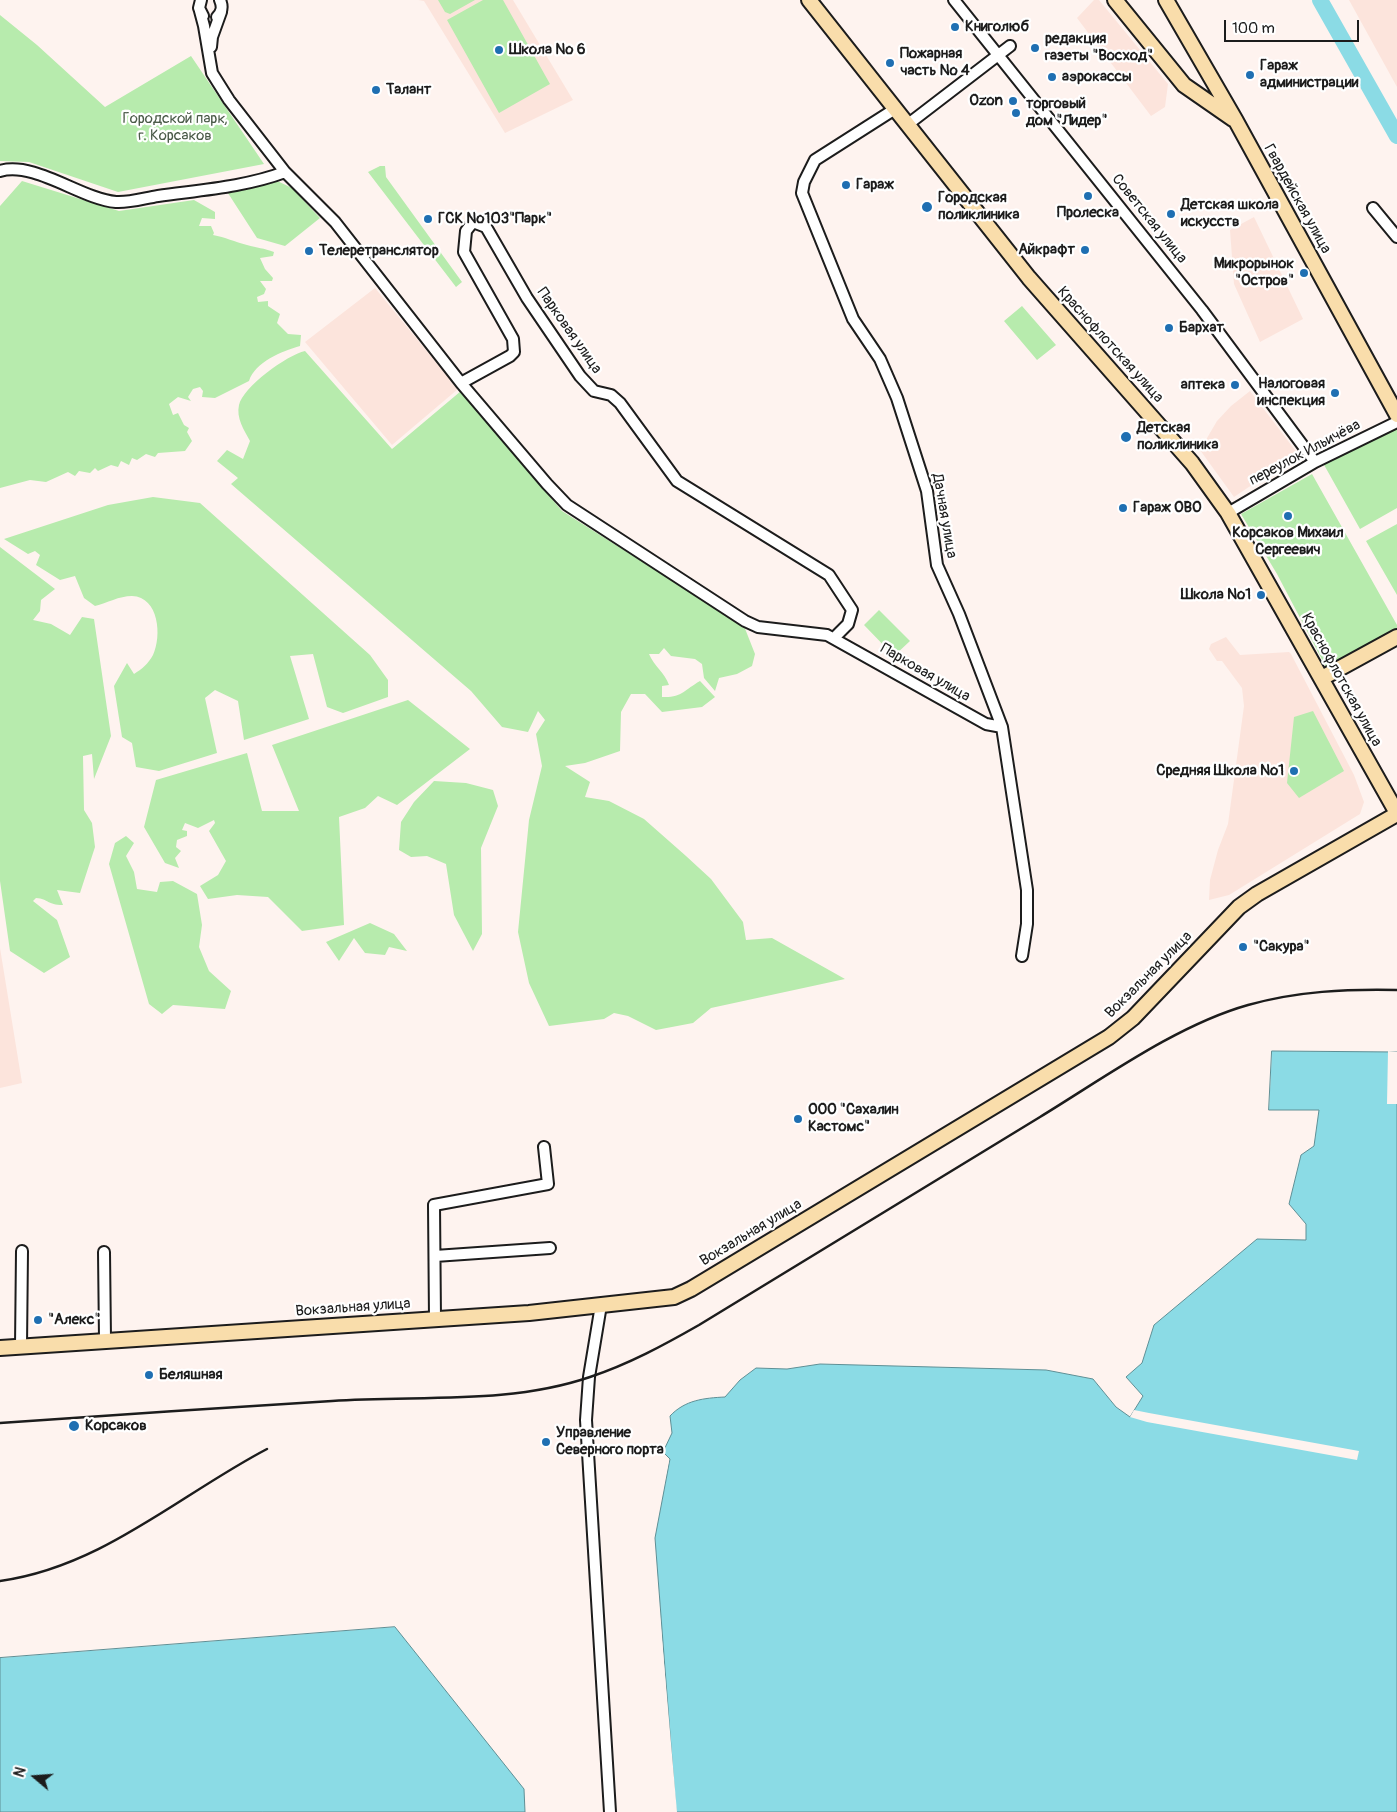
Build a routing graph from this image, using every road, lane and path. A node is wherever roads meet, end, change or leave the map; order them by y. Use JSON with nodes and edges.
{"nodes":[{"id":1,"x":201,"y":0,"type":"edge"},
{"id":2,"x":809,"y":0,"type":"edge"},
{"id":3,"x":954,"y":0,"type":"edge"},
{"id":4,"x":1115,"y":0,"type":"edge"},
{"id":5,"x":1166,"y":0,"type":"edge"},
{"id":6,"x":222,"y":4,"type":"edge"},
{"id":7,"x":200,"y":11,"type":"junction"},
{"id":8,"x":1010,"y":46,"type":"dead end"},
{"id":9,"x":998,"y":55,"type":"junction"},
{"id":10,"x":212,"y":73,"type":"junction"},
{"id":11,"x":895,"y":109,"type":"junction"},
{"id":12,"x":1236,"y":121,"type":"junction"},
{"id":13,"x":907,"y":125,"type":"junction"},
{"id":14,"x":0,"y":171,"type":"edge"},
{"id":15,"x":285,"y":172,"type":"junction"},
{"id":16,"x":1373,"y":208,"type":"dead end"},
{"id":17,"x":1397,"y":237,"type":"edge"},
{"id":18,"x":461,"y":383,"type":"junction"},
{"id":19,"x":1397,"y":415,"type":"edge"},
{"id":20,"x":1397,"y":422,"type":"edge"},
{"id":21,"x":1315,"y":462,"type":"junction"},
{"id":22,"x":1228,"y":513,"type":"junction"},
{"id":23,"x":1397,"y":637,"type":"edge"},
{"id":24,"x":834,"y":638,"type":"junction"},
{"id":25,"x":1322,"y":678,"type":"junction"},
{"id":26,"x":1002,"y":728,"type":"junction"},
{"id":27,"x":1397,"y":813,"type":"edge"},
{"id":28,"x":1022,"y":956,"type":"dead end"},
{"id":29,"x":544,"y":1147,"type":"dead end"},
{"id":30,"x":550,"y":1248,"type":"dead end"},
{"id":31,"x":22,"y":1250,"type":"dead end"},
{"id":32,"x":104,"y":1252,"type":"dead end"},
{"id":33,"x":435,"y":1256,"type":"junction"},
{"id":34,"x":601,"y":1305,"type":"junction"},
{"id":35,"x":435,"y":1319,"type":"junction"},
{"id":36,"x":105,"y":1340,"type":"junction"},
{"id":37,"x":22,"y":1346,"type":"junction"},
{"id":38,"x":0,"y":1348,"type":"edge"},
{"id":39,"x":610,"y":1812,"type":"edge"}],
"edges":[{"from":1,"to":7,"type":"street","name":"Парковая улица"},
{"from":2,"to":11,"type":"main road","name":"Краснофлотская улица"},
{"from":3,"to":9,"type":"street","name":"Советская улица"},
{"from":4,"to":12,"type":"main road"},
{"from":5,"to":12,"type":"main road","name":"Гвардейская улица"},
{"from":6,"to":7,"type":"street"},
{"from":6,"to":10,"type":"street"},
{"from":7,"to":10,"type":"street","name":"Парковая улица"},
{"from":8,"to":9,"type":"street"},
{"from":9,"to":13,"type":"street"},
{"from":9,"to":21,"type":"street","name":"Советская улица"},
{"from":10,"to":15,"type":"street","name":"Парковая улица"},
{"from":11,"to":13,"type":"main road","name":"Краснофлотская улица"},
{"from":11,"to":26,"type":"street","name":"Дачная улица"},
{"from":12,"to":19,"type":"main road","name":"Гвардейская улица"},
{"from":13,"to":22,"type":"main road","name":"Краснофлотская улица"},
{"from":14,"to":15,"type":"street"},
{"from":15,"to":18,"type":"street","name":"Парковая улица"},
{"from":16,"to":17,"type":"street"},
{"from":18,"to":24,"type":"street","name":"Парковая улица"},
{"from":18,"to":24,"type":"street","name":"Парковая улица"},
{"from":20,"to":21,"type":"street","name":"переулок Ильичёва"},
{"from":21,"to":22,"type":"street","name":"переулок Ильичёва"},
{"from":22,"to":25,"type":"main road","name":"Краснофлотская улица"},
{"from":23,"to":25,"type":"main road"},
{"from":24,"to":26,"type":"street","name":"Парковая улица"},
{"from":25,"to":27,"type":"main road","name":"Краснофлотская улица"},
{"from":26,"to":28,"type":"street","name":"Дачная улица"},
{"from":27,"to":34,"type":"main road","name":"Вокзальная улица"},
{"from":29,"to":33,"type":"street"},
{"from":30,"to":33,"type":"street"},
{"from":31,"to":37,"type":"street"},
{"from":32,"to":36,"type":"street"},
{"from":33,"to":35,"type":"street"},
{"from":34,"to":35,"type":"main road","name":"Вокзальная улица"},
{"from":34,"to":39,"type":"street"},
{"from":35,"to":36,"type":"main road","name":"Вокзальная улица"},
{"from":36,"to":37,"type":"main road","name":"Вокзальная улица"},
{"from":37,"to":38,"type":"main road","name":"Вокзальная улица"}]}
